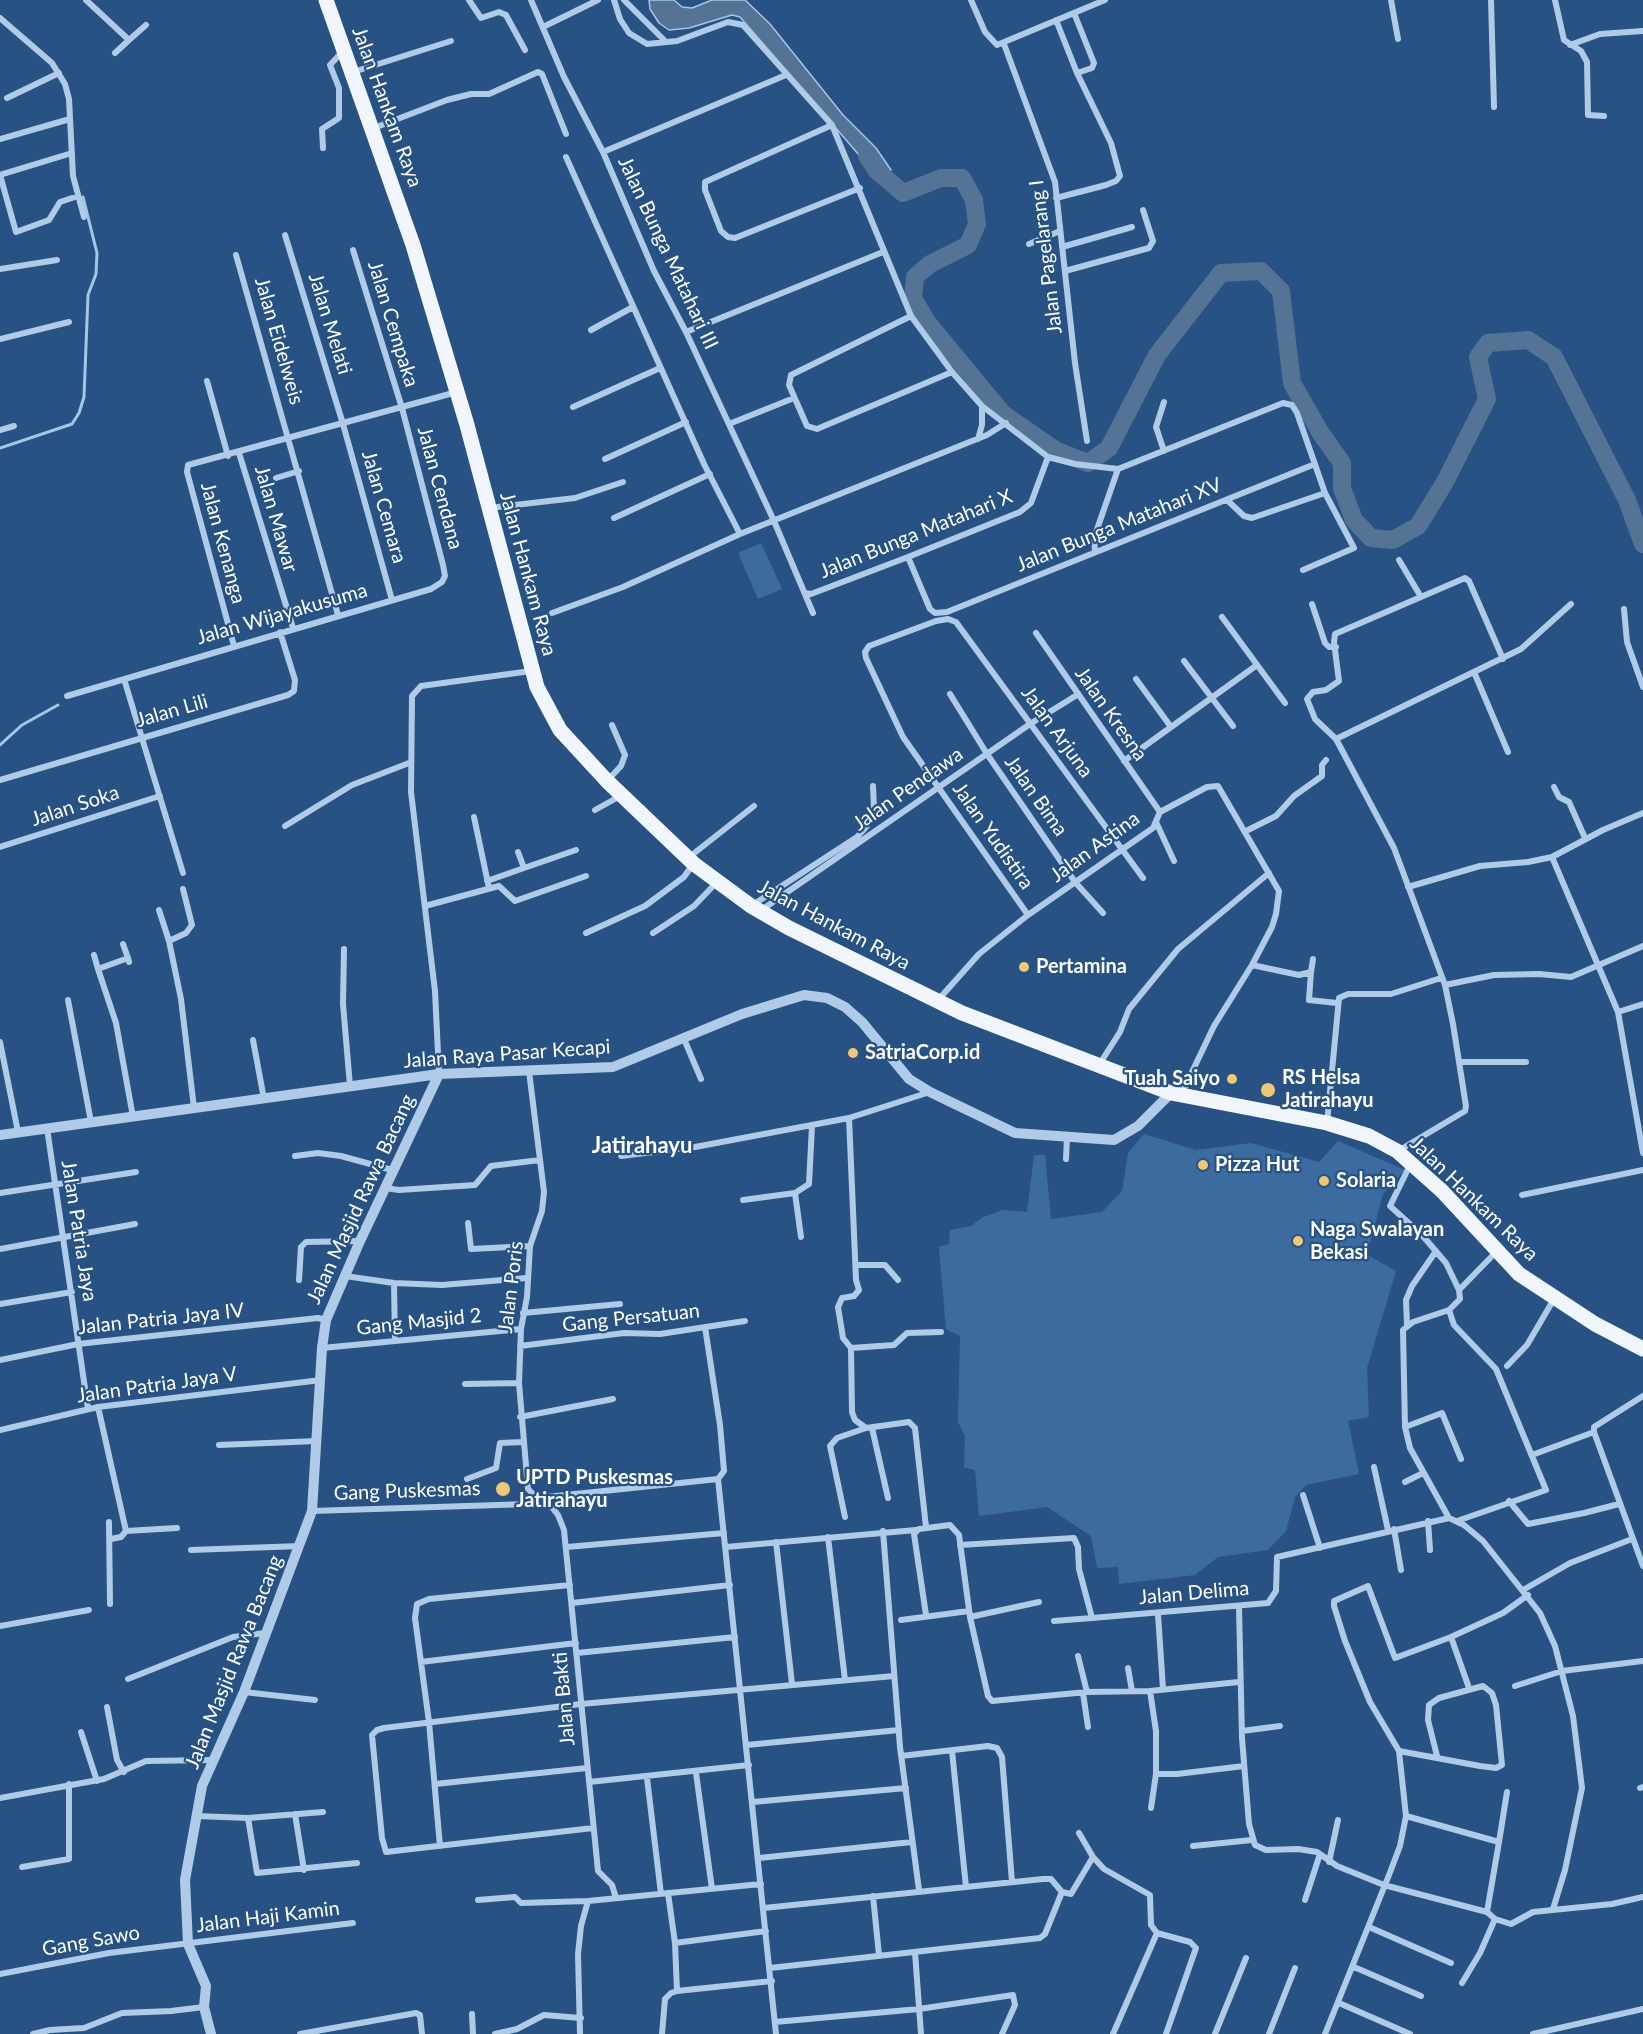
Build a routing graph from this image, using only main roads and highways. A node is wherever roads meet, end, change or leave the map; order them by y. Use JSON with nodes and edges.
{"nodes":[{"id":1,"x":326,"y":0,"type":"edge"},
{"id":2,"x":1643,"y":1348,"type":"edge"}],
"edges":[{"from":1,"to":2,"type":"main road","name":"Jalan Hankam Raya"}]}
